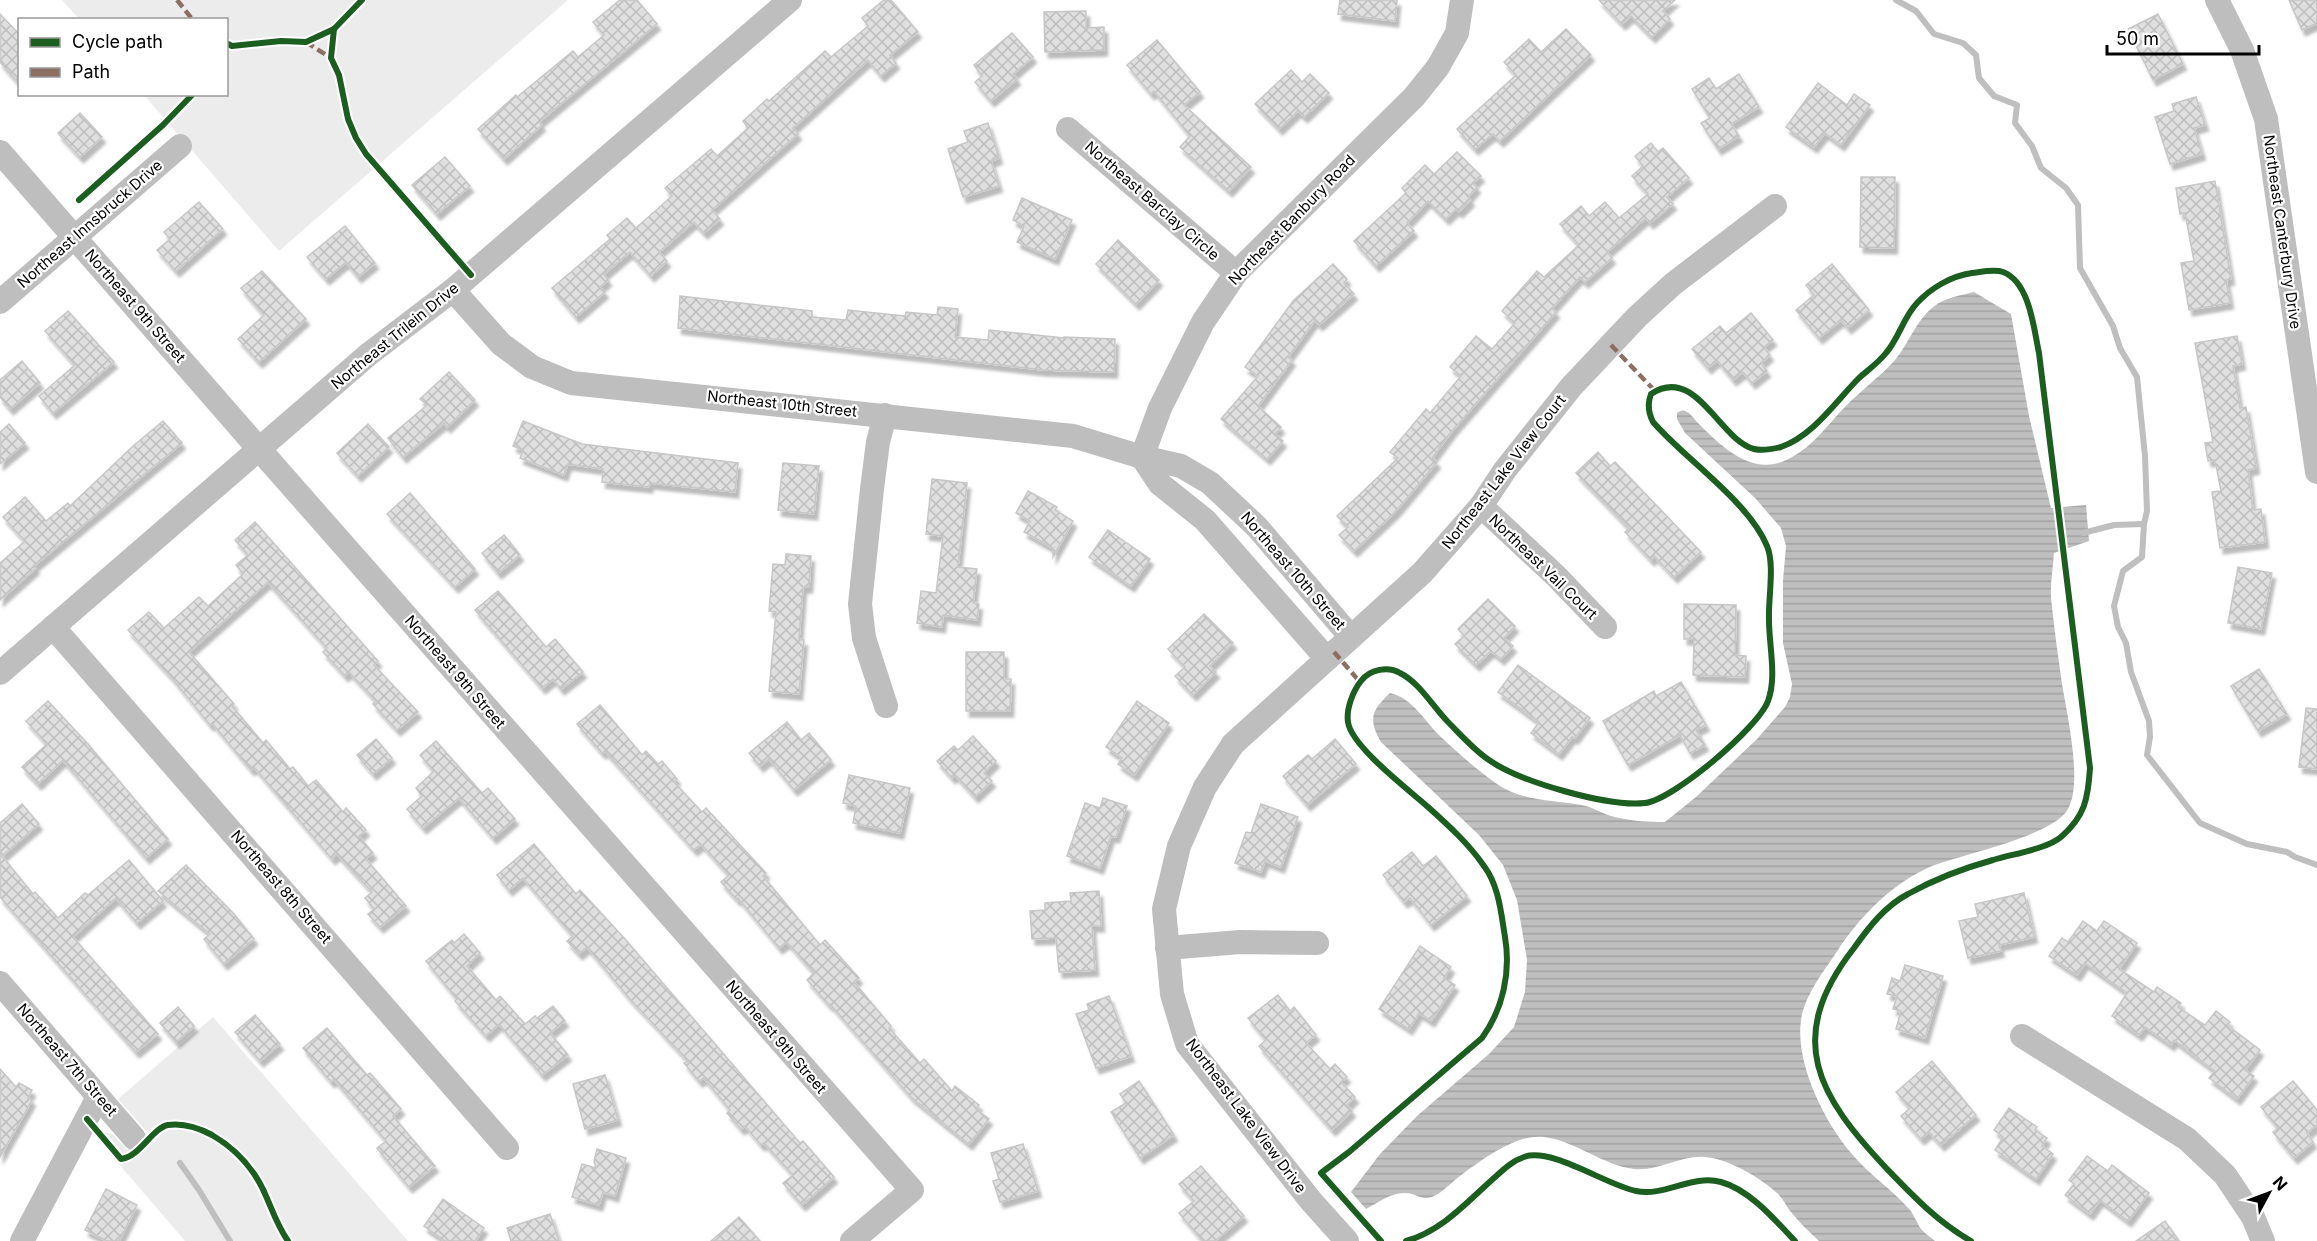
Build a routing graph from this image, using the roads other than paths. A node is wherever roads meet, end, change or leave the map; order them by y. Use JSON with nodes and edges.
{"nodes":[{"id":1,"x":790,"y":0,"type":"edge"},
{"id":2,"x":1462,"y":0,"type":"edge"},
{"id":3,"x":2217,"y":0,"type":"edge"},
{"id":4,"x":1068,"y":129,"type":"dead end"},
{"id":5,"x":180,"y":146,"type":"dead end"},
{"id":6,"x":0,"y":152,"type":"edge"},
{"id":7,"x":1775,"y":206,"type":"dead end"},
{"id":8,"x":75,"y":238,"type":"junction"},
{"id":9,"x":1236,"y":273,"type":"junction"},
{"id":10,"x":453,"y":290,"type":"junction"},
{"id":11,"x":0,"y":302,"type":"edge"},
{"id":12,"x":2312,"y":405,"type":"edge"},
{"id":13,"x":885,"y":415,"type":"junction"},
{"id":14,"x":259,"y":449,"type":"junction"},
{"id":15,"x":1142,"y":457,"type":"junction"},
{"id":16,"x":2317,"y":472,"type":"edge"},
{"id":17,"x":1481,"y":506,"type":"junction"},
{"id":18,"x":53,"y":627,"type":"junction"},
{"id":19,"x":1605,"y":627,"type":"dead end"},
{"id":20,"x":1350,"y":636,"type":"junction"},
{"id":21,"x":1327,"y":659,"type":"junction"},
{"id":22,"x":0,"y":673,"type":"edge"},
{"id":23,"x":886,"y":706,"type":"dead end"},
{"id":24,"x":1215,"y":772,"type":"joint"},
{"id":25,"x":1317,"y":943,"type":"dead end"},
{"id":26,"x":1167,"y":948,"type":"junction"},
{"id":27,"x":0,"y":983,"type":"edge"},
{"id":28,"x":2022,"y":1036,"type":"dead end"},
{"id":29,"x":98,"y":1097,"type":"junction"},
{"id":30,"x":134,"y":1138,"type":"dead end"},
{"id":31,"x":507,"y":1148,"type":"dead end"},
{"id":32,"x":22,"y":1241,"type":"edge"},
{"id":33,"x":852,"y":1241,"type":"edge"},
{"id":34,"x":1347,"y":1241,"type":"edge"},
{"id":35,"x":2263,"y":1241,"type":"edge"}],
"edges":[{"from":1,"to":10,"type":"street","name":"Northeast Trilein Drive"},
{"from":2,"to":9,"type":"street","name":"Northeast Banbury Road"},
{"from":3,"to":12,"type":"street","name":"Northeast Canterbury Drive"},
{"from":4,"to":9,"type":"street","name":"Northeast Barclay Circle"},
{"from":5,"to":8,"type":"street","name":"Northeast Innsbruck Drive"},
{"from":6,"to":8,"type":"street","name":"Northeast 9th Street"},
{"from":7,"to":17,"type":"street","name":"Northeast Lake View Court"},
{"from":8,"to":11,"type":"street","name":"Northeast Innsbruck Drive"},
{"from":8,"to":14,"type":"street","name":"Northeast 9th Street"},
{"from":9,"to":15,"type":"street","name":"Northeast Banbury Road"},
{"from":10,"to":13,"type":"street","name":"Northeast 10th Street"},
{"from":10,"to":14,"type":"street","name":"Northeast Trilein Drive"},
{"from":12,"to":16,"type":"street","name":"Northeast Canterbury Drive"},
{"from":13,"to":15,"type":"street","name":"Northeast 10th Street"},
{"from":13,"to":23,"type":"street"},
{"from":14,"to":18,"type":"street","name":"Northeast Trilein Drive"},
{"from":14,"to":33,"type":"street","name":"Northeast 9th Street"},
{"from":15,"to":20,"type":"street","name":"Northeast 10th Street"},
{"from":15,"to":21,"type":"street"},
{"from":17,"to":19,"type":"street","name":"Northeast Vail Court"},
{"from":17,"to":20,"type":"street","name":"Northeast Lake View Court"},
{"from":18,"to":22,"type":"street","name":"Northeast Trilein Drive"},
{"from":18,"to":31,"type":"street","name":"Northeast 8th Street"},
{"from":20,"to":21,"type":"street","name":"Northeast Lake View Court"},
{"from":21,"to":24,"type":"street","name":"Northeast Lake View Court"},
{"from":24,"to":26,"type":"street","name":"Northeast Lake View Drive"},
{"from":25,"to":26,"type":"street"},
{"from":26,"to":34,"type":"street","name":"Northeast Lake View Drive"},
{"from":27,"to":29,"type":"street","name":"Northeast 7th Street"},
{"from":28,"to":35,"type":"street"},
{"from":29,"to":30,"type":"street","name":"Northeast 7th Street"},
{"from":29,"to":32,"type":"street"}]}
